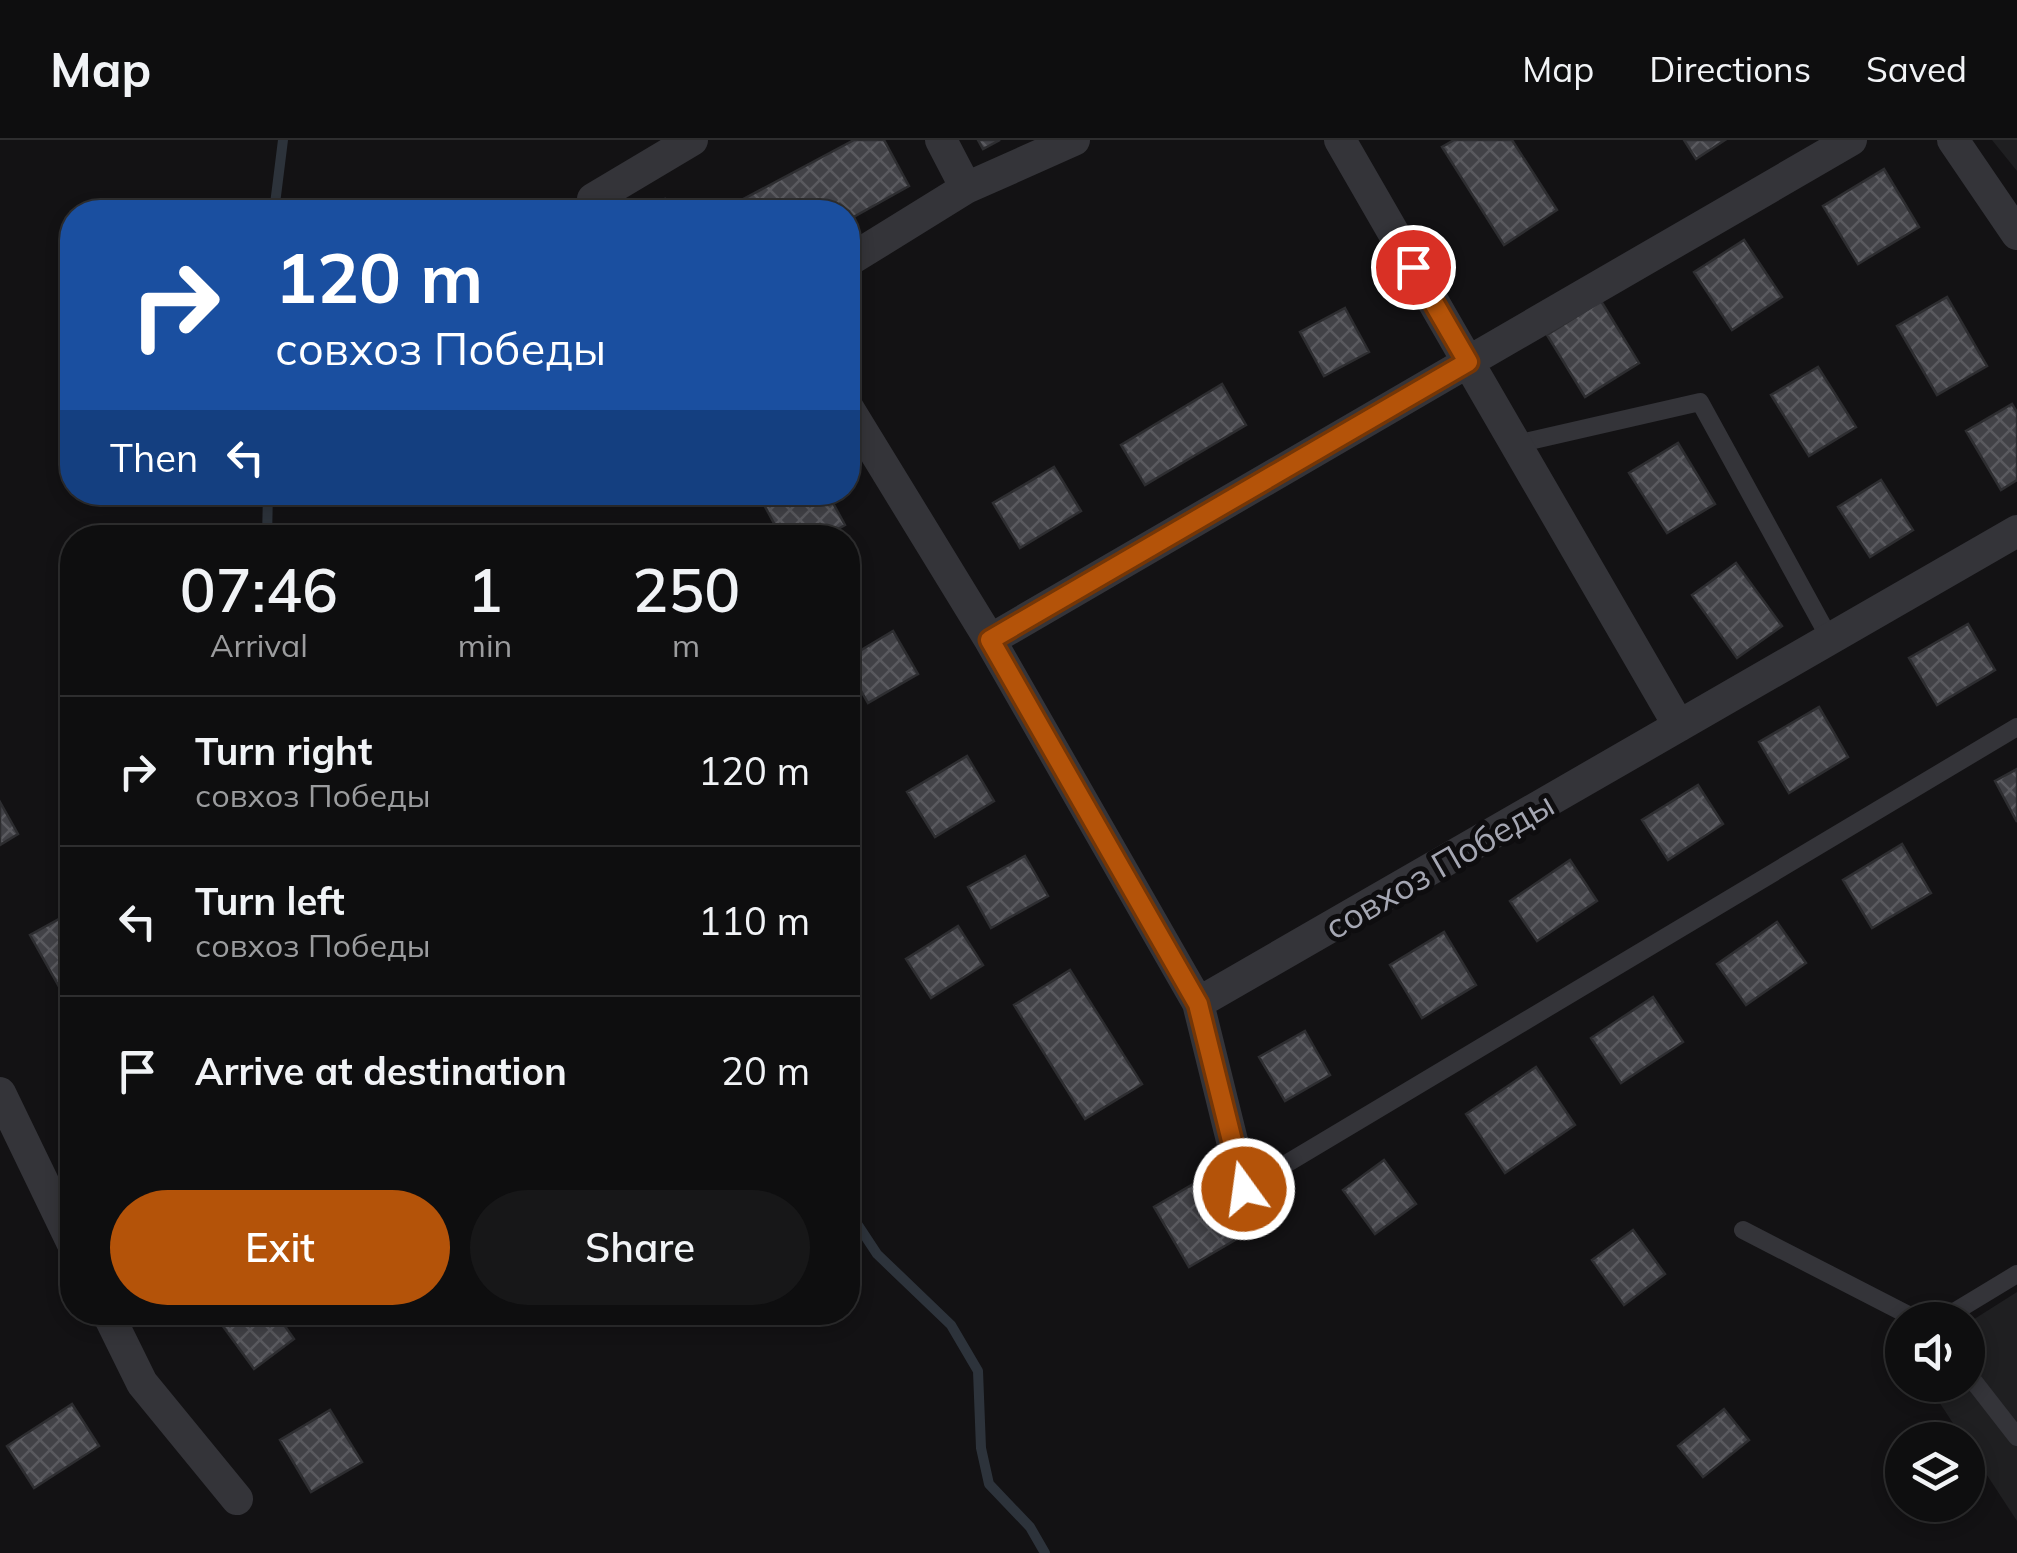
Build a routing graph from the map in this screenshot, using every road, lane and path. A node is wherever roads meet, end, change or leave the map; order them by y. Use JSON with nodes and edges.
{"nodes":[{"id":1,"x":692,"y":140,"type":"edge"},
{"id":2,"x":942,"y":140,"type":"edge"},
{"id":3,"x":1074,"y":140,"type":"edge"},
{"id":4,"x":1340,"y":140,"type":"edge"},
{"id":5,"x":1850,"y":140,"type":"edge"},
{"id":6,"x":1952,"y":140,"type":"edge"},
{"id":7,"x":966,"y":188,"type":"junction"},
{"id":8,"x":594,"y":199,"type":"dead end"},
{"id":9,"x":2017,"y":234,"type":"edge"},
{"id":10,"x":860,"y":254,"type":"edge"},
{"id":11,"x":1468,"y":362,"type":"junction"},
{"id":12,"x":860,"y":428,"type":"edge"},
{"id":13,"x":1516,"y":444,"type":"junction"},
{"id":14,"x":2017,"y":531,"type":"edge"},
{"id":15,"x":1830,"y":639,"type":"junction"},
{"id":16,"x":990,"y":640,"type":"junction"},
{"id":17,"x":1680,"y":726,"type":"junction"},
{"id":18,"x":2017,"y":727,"type":"edge"},
{"id":19,"x":1198,"y":1004,"type":"junction"},
{"id":20,"x":0,"y":1093,"type":"edge"},
{"id":21,"x":1244,"y":1189,"type":"joint"},
{"id":22,"x":60,"y":1217,"type":"edge"},
{"id":23,"x":1743,"y":1230,"type":"dead end"},
{"id":24,"x":2017,"y":1274,"type":"edge"},
{"id":25,"x":1971,"y":1302,"type":"edge"},
{"id":26,"x":1885,"y":1303,"type":"edge"},
{"id":27,"x":113,"y":1325,"type":"edge"},
{"id":28,"x":1985,"y":1396,"type":"edge"},
{"id":29,"x":2017,"y":1437,"type":"edge"},
{"id":30,"x":237,"y":1499,"type":"dead end"}],
"edges":[{"from":1,"to":8,"type":"street"},
{"from":2,"to":7,"type":"street"},
{"from":3,"to":7,"type":"street"},
{"from":4,"to":11,"type":"street"},
{"from":5,"to":11,"type":"street"},
{"from":6,"to":9,"type":"street"},
{"from":7,"to":10,"type":"street"},
{"from":11,"to":13,"type":"street"},
{"from":11,"to":16,"type":"street"},
{"from":12,"to":16,"type":"street"},
{"from":13,"to":15,"type":"lane"},
{"from":13,"to":17,"type":"street"},
{"from":14,"to":15,"type":"street","name":"совхоз Победы"},
{"from":15,"to":17,"type":"street","name":"совхоз Победы"},
{"from":16,"to":19,"type":"street"},
{"from":17,"to":19,"type":"street","name":"совхоз Победы"},
{"from":18,"to":21,"type":"lane"},
{"from":19,"to":21,"type":"street"},
{"from":20,"to":22,"type":"street"},
{"from":23,"to":26,"type":"lane"},
{"from":24,"to":25,"type":"lane"},
{"from":27,"to":30,"type":"street"},
{"from":28,"to":29,"type":"lane"}]}
